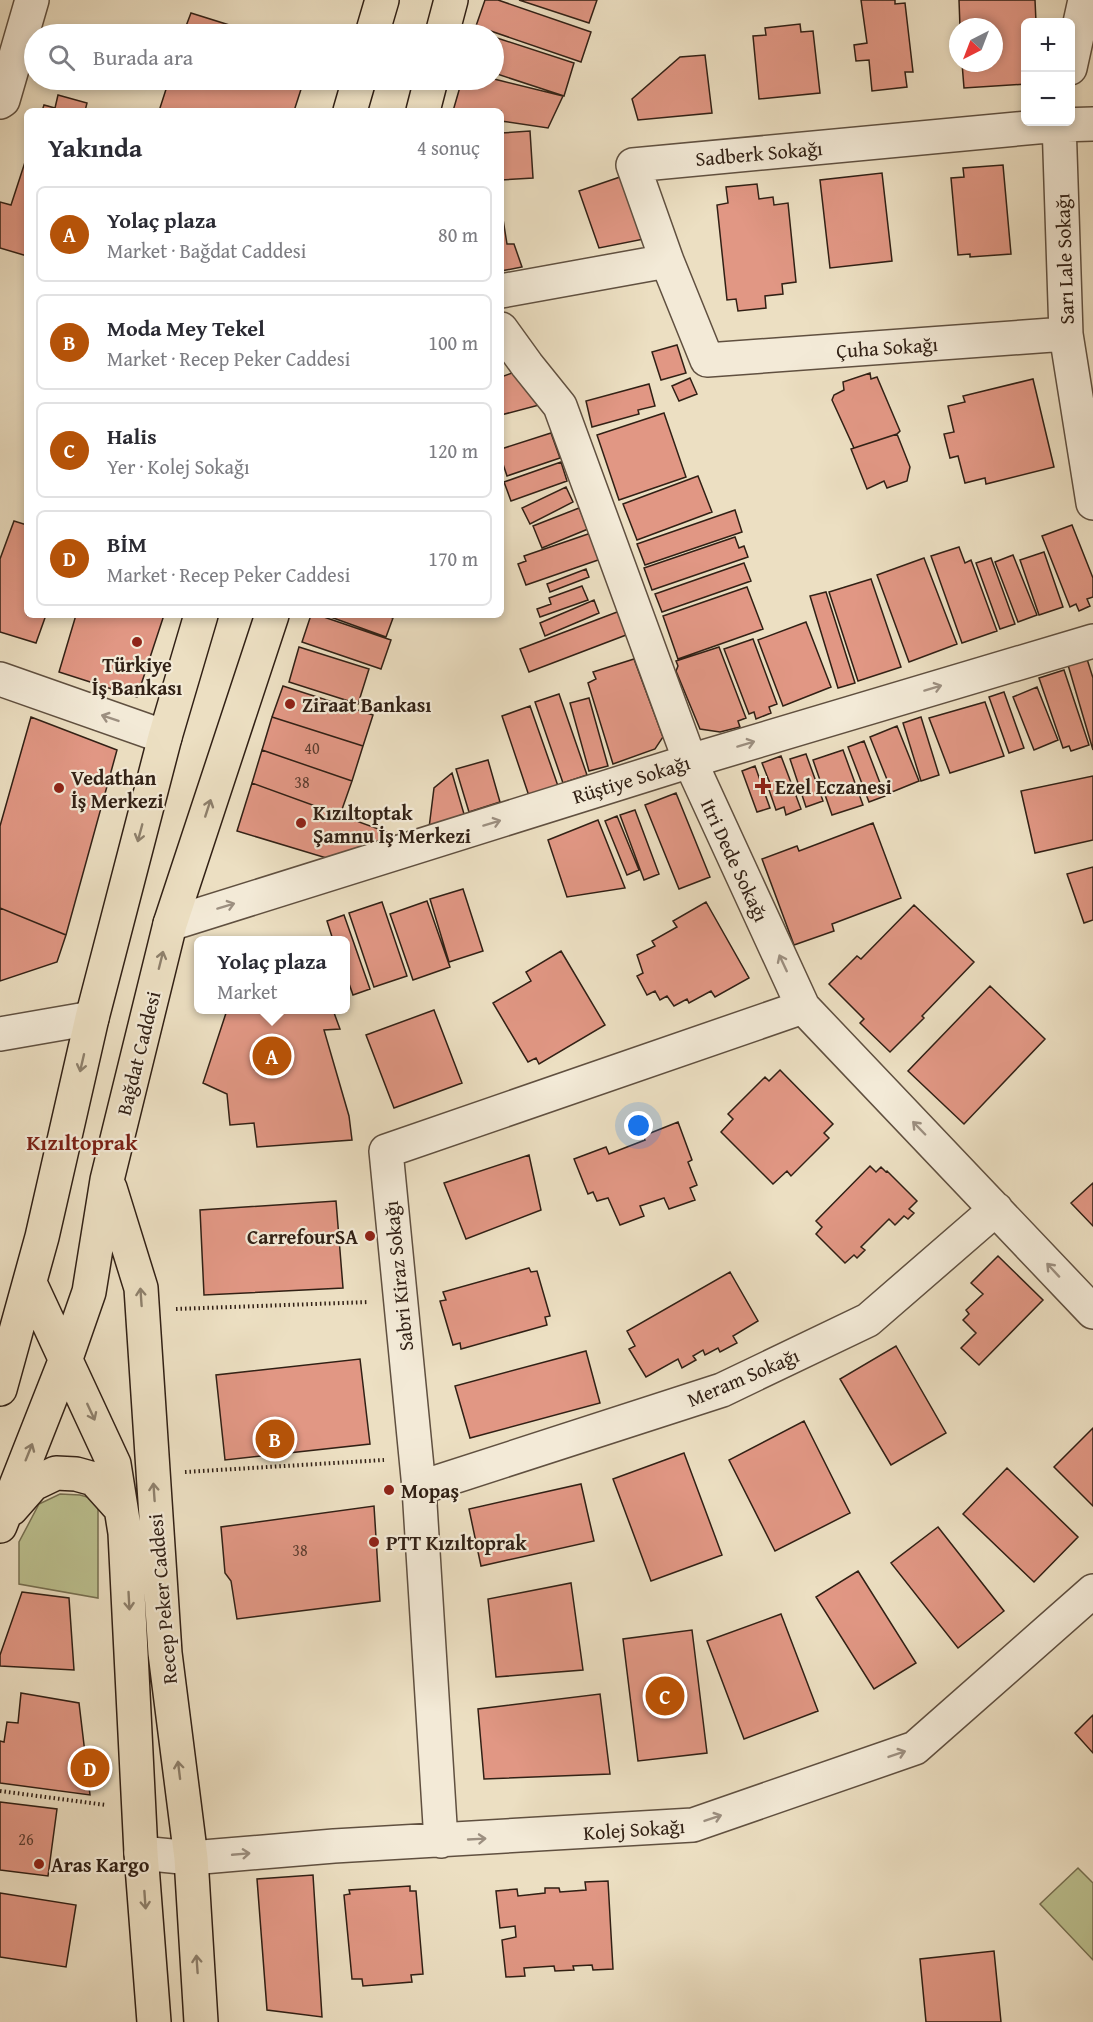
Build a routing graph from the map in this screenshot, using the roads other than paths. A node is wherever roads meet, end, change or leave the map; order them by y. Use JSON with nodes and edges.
{"nodes":[{"id":1,"x":32,"y":0,"type":"edge"},
{"id":2,"x":382,"y":0,"type":"edge"},
{"id":3,"x":451,"y":0,"type":"edge"},
{"id":4,"x":1085,"y":0,"type":"edge"},
{"id":5,"x":25,"y":24,"type":"edge"},
{"id":6,"x":375,"y":24,"type":"edge"},
{"id":7,"x":445,"y":24,"type":"edge"},
{"id":8,"x":24,"y":28,"type":"edge"},
{"id":9,"x":1075,"y":49,"type":"edge"},
{"id":10,"x":356,"y":90,"type":"edge"},
{"id":11,"x":0,"y":102,"type":"edge"},
{"id":12,"x":351,"y":108,"type":"edge"},
{"id":13,"x":1075,"y":123,"type":"edge"},
{"id":14,"x":1093,"y":124,"type":"edge"},
{"id":15,"x":1029,"y":126,"type":"edge"},
{"id":16,"x":1059,"y":126,"type":"edge"},
{"id":17,"x":667,"y":261,"type":"junction"},
{"id":18,"x":504,"y":290,"type":"edge"},
{"id":19,"x":504,"y":333,"type":"edge"},
{"id":20,"x":1066,"y":334,"type":"junction"},
{"id":21,"x":707,"y":360,"type":"joint"},
{"id":22,"x":1093,"y":503,"type":"edge"},
{"id":23,"x":200,"y":618,"type":"edge"},
{"id":24,"x":271,"y":618,"type":"edge"},
{"id":25,"x":1093,"y":641,"type":"edge"},
{"id":26,"x":0,"y":679,"type":"edge"},
{"id":27,"x":165,"y":737,"type":"junction"},
{"id":28,"x":690,"y":761,"type":"junction"},
{"id":29,"x":170,"y":924,"type":"junction"},
{"id":30,"x":803,"y":1007,"type":"junction"},
{"id":31,"x":92,"y":1018,"type":"junction"},
{"id":32,"x":0,"y":1034,"type":"edge"},
{"id":33,"x":107,"y":1180,"type":"junction"},
{"id":34,"x":996,"y":1209,"type":"junction"},
{"id":35,"x":30,"y":1283,"type":"junction"},
{"id":36,"x":1093,"y":1312,"type":"edge"},
{"id":37,"x":65,"y":1361,"type":"junction"},
{"id":38,"x":0,"y":1389,"type":"edge"},
{"id":39,"x":419,"y":1488,"type":"junction"},
{"id":40,"x":121,"y":1509,"type":"junction"},
{"id":41,"x":1,"y":1523,"type":"edge"},
{"id":42,"x":1093,"y":1591,"type":"edge"},
{"id":43,"x":441,"y":1841,"type":"junction"},
{"id":44,"x":141,"y":1852,"type":"junction"},
{"id":45,"x":190,"y":1858,"type":"junction"},
{"id":46,"x":153,"y":2022,"type":"edge"},
{"id":47,"x":201,"y":2022,"type":"edge"}],
"edges":[{"from":1,"to":5,"type":"street"},
{"from":2,"to":6,"type":"main road"},
{"from":3,"to":7,"type":"main road"},
{"from":4,"to":9,"type":"street"},
{"from":8,"to":11,"type":"street"},
{"from":10,"to":12,"type":"main road"},
{"from":13,"to":14,"type":"street","name":"Sadberk Sokağı"},
{"from":15,"to":17,"type":"street","name":"Sadberk Sokağı"},
{"from":16,"to":20,"type":"street","name":"Sarı Lale Sokağı"},
{"from":17,"to":18,"type":"street"},
{"from":17,"to":21,"type":"street","name":"Sadberk Sokağı"},
{"from":19,"to":28,"type":"street","name":"Itri Dede Sokağı"},
{"from":20,"to":21,"type":"street","name":"Çuha Sokağı"},
{"from":20,"to":22,"type":"street","name":"Sarı Lale Sokağı"},
{"from":23,"to":27,"type":"main road"},
{"from":29,"to":24,"type":"main road","name":"Bağdat Caddesi","one_way":true},
{"from":28,"to":25,"type":"street","name":"Rüştiye Sokağı","one_way":true},
{"from":27,"to":26,"type":"street","one_way":true},
{"from":27,"to":31,"type":"main road","one_way":true},
{"from":29,"to":28,"type":"street","name":"Rüştiye Sokağı","one_way":true},
{"from":30,"to":28,"type":"street","name":"Itri Dede Sokağı","one_way":true},
{"from":33,"to":29,"type":"main road","name":"Bağdat Caddesi","one_way":true},
{"from":34,"to":30,"type":"street","name":"Itri Dede Sokağı","one_way":true},
{"from":30,"to":39,"type":"street","name":"Sabri Kiraz Sokağı"},
{"from":31,"to":32,"type":"street"},
{"from":31,"to":35,"type":"main road","one_way":true},
{"from":33,"to":37,"type":"main road","name":"Bağdat Caddesi"},
{"from":45,"to":33,"type":"main road","name":"Recep Peker Caddesi","one_way":true},
{"from":36,"to":34,"type":"street","name":"Itri Dede Sokağı","one_way":true},
{"from":34,"to":39,"type":"street","name":"Meram Sokağı"},
{"from":35,"to":37,"type":"main road","name":"Recep Peker Caddesi"},
{"from":35,"to":38,"type":"main road"},
{"from":37,"to":40,"type":"main road","name":"Recep Peker Caddesi","one_way":true},
{"from":41,"to":37,"type":"main road","name":"Bağdat Caddesi","one_way":true},
{"from":39,"to":43,"type":"street","name":"Sabri Kiraz Sokağı"},
{"from":40,"to":41,"type":"main road"},
{"from":40,"to":44,"type":"main road","name":"Recep Peker Caddesi","one_way":true},
{"from":43,"to":42,"type":"street","name":"Kolej Sokağı","one_way":true},
{"from":45,"to":43,"type":"street","name":"Kolej Sokağı","one_way":true},
{"from":44,"to":45,"type":"street","name":"Kolej Sokağı"},
{"from":44,"to":46,"type":"main road","name":"Recep Peker Caddesi","one_way":true},
{"from":47,"to":45,"type":"main road","name":"Recep Peker Caddesi","one_way":true}]}
